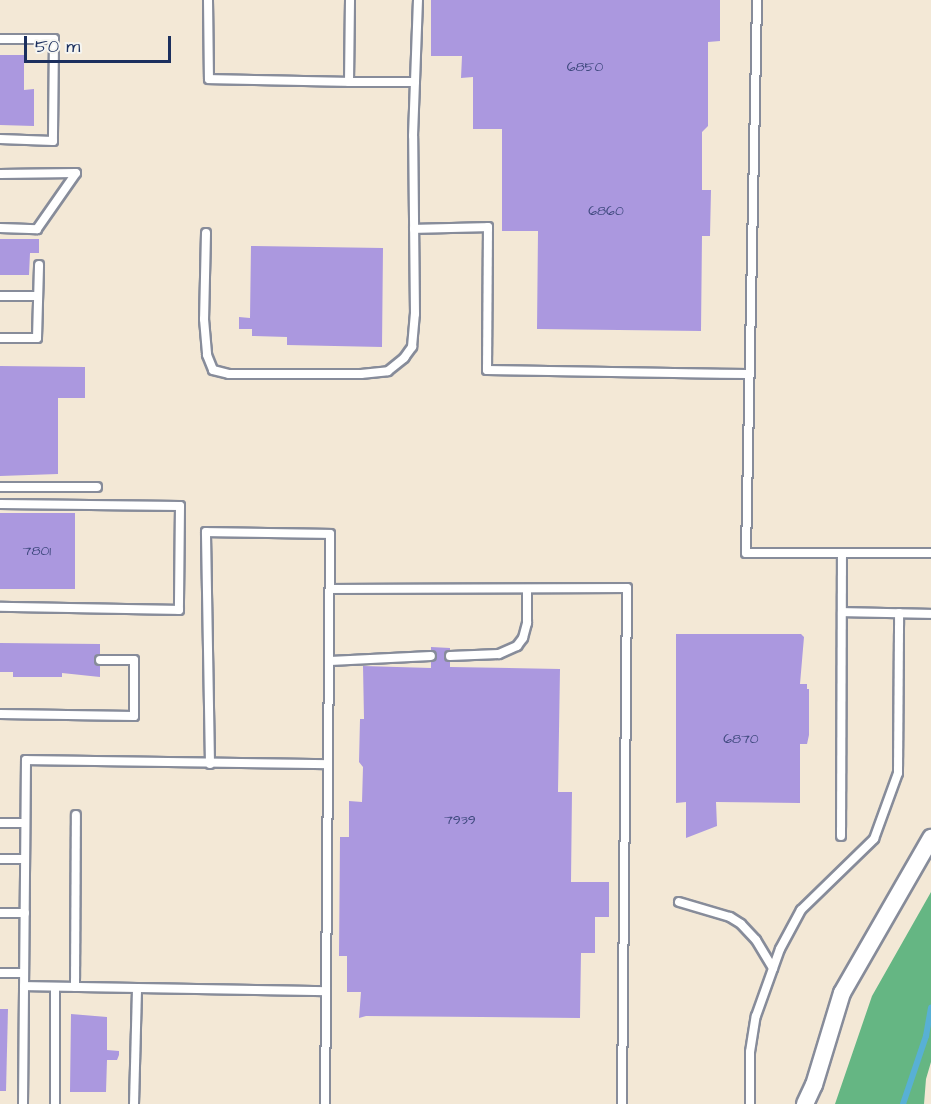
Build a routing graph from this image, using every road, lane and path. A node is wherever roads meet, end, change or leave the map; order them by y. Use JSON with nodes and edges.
{"nodes":[{"id":1,"x":208,"y":0,"type":"edge"},
{"id":2,"x":350,"y":0,"type":"edge"},
{"id":3,"x":418,"y":0,"type":"edge"},
{"id":4,"x":757,"y":0,"type":"edge"},
{"id":5,"x":0,"y":39,"type":"edge"},
{"id":6,"x":350,"y":82,"type":"junction"},
{"id":7,"x":415,"y":82,"type":"junction"},
{"id":8,"x":0,"y":140,"type":"edge"},
{"id":9,"x":0,"y":174,"type":"edge"},
{"id":10,"x":0,"y":228,"type":"edge"},
{"id":11,"x":414,"y":229,"type":"junction"},
{"id":12,"x":206,"y":233,"type":"dead end"},
{"id":13,"x":39,"y":265,"type":"dead end"},
{"id":14,"x":0,"y":296,"type":"edge"},
{"id":15,"x":38,"y":296,"type":"junction"},
{"id":16,"x":0,"y":338,"type":"edge"},
{"id":17,"x":748,"y":374,"type":"junction"},
{"id":18,"x":97,"y":486,"type":"dead end"},
{"id":19,"x":0,"y":487,"type":"edge"},
{"id":20,"x":0,"y":504,"type":"edge"},
{"id":21,"x":842,"y":553,"type":"junction"},
{"id":22,"x":931,"y":553,"type":"edge"},
{"id":23,"x":330,"y":589,"type":"junction"},
{"id":24,"x":527,"y":590,"type":"junction"},
{"id":25,"x":0,"y":607,"type":"edge"},
{"id":26,"x":842,"y":612,"type":"junction"},
{"id":27,"x":899,"y":614,"type":"junction"},
{"id":28,"x":931,"y":614,"type":"edge"},
{"id":29,"x":431,"y":656,"type":"dead end"},
{"id":30,"x":450,"y":656,"type":"dead end"},
{"id":31,"x":100,"y":660,"type":"dead end"},
{"id":32,"x":330,"y":661,"type":"junction"},
{"id":33,"x":0,"y":714,"type":"edge"},
{"id":34,"x":210,"y":764,"type":"junction"},
{"id":35,"x":328,"y":764,"type":"junction"},
{"id":36,"x":76,"y":815,"type":"dead end"},
{"id":37,"x":0,"y":823,"type":"edge"},
{"id":38,"x":25,"y":823,"type":"junction"},
{"id":39,"x":842,"y":836,"type":"dead end"},
{"id":40,"x":931,"y":838,"type":"edge"},
{"id":41,"x":0,"y":859,"type":"edge"},
{"id":42,"x":25,"y":859,"type":"junction"},
{"id":43,"x":679,"y":902,"type":"dead end"},
{"id":44,"x":0,"y":913,"type":"edge"},
{"id":45,"x":25,"y":913,"type":"junction"},
{"id":46,"x":773,"y":968,"type":"junction"},
{"id":47,"x":0,"y":973,"type":"edge"},
{"id":48,"x":24,"y":973,"type":"junction"},
{"id":49,"x":24,"y":986,"type":"junction"},
{"id":50,"x":55,"y":987,"type":"junction"},
{"id":51,"x":75,"y":987,"type":"junction"},
{"id":52,"x":137,"y":988,"type":"junction"},
{"id":53,"x":325,"y":991,"type":"junction"},
{"id":54,"x":23,"y":1104,"type":"edge"},
{"id":55,"x":55,"y":1104,"type":"edge"},
{"id":56,"x":134,"y":1104,"type":"edge"},
{"id":57,"x":325,"y":1104,"type":"edge"},
{"id":58,"x":622,"y":1104,"type":"edge"},
{"id":59,"x":750,"y":1104,"type":"edge"},
{"id":60,"x":805,"y":1104,"type":"edge"}],
"edges":[{"from":1,"to":6,"type":"lane"},
{"from":2,"to":6,"type":"lane"},
{"from":3,"to":7,"type":"lane"},
{"from":4,"to":17,"type":"lane"},
{"from":5,"to":8,"type":"lane"},
{"from":6,"to":7,"type":"lane"},
{"from":7,"to":11,"type":"lane"},
{"from":9,"to":10,"type":"lane"},
{"from":11,"to":12,"type":"lane"},
{"from":11,"to":17,"type":"lane"},
{"from":13,"to":15,"type":"lane"},
{"from":14,"to":15,"type":"lane"},
{"from":15,"to":16,"type":"lane"},
{"from":17,"to":21,"type":"lane"},
{"from":18,"to":19,"type":"lane"},
{"from":20,"to":25,"type":"lane"},
{"from":21,"to":22,"type":"lane"},
{"from":21,"to":26,"type":"lane"},
{"from":23,"to":24,"type":"lane"},
{"from":23,"to":32,"type":"lane"},
{"from":23,"to":34,"type":"lane"},
{"from":24,"to":30,"type":"lane"},
{"from":24,"to":58,"type":"lane"},
{"from":26,"to":27,"type":"lane"},
{"from":26,"to":39,"type":"lane"},
{"from":27,"to":28,"type":"lane"},
{"from":27,"to":46,"type":"lane"},
{"from":29,"to":32,"type":"lane"},
{"from":31,"to":33,"type":"lane"},
{"from":32,"to":35,"type":"lane"},
{"from":34,"to":35,"type":"lane"},
{"from":34,"to":38,"type":"lane"},
{"from":35,"to":53,"type":"lane"},
{"from":36,"to":51,"type":"lane"},
{"from":37,"to":38,"type":"lane"},
{"from":38,"to":42,"type":"lane"},
{"from":40,"to":60,"type":"street"},
{"from":41,"to":42,"type":"lane"},
{"from":42,"to":45,"type":"lane"},
{"from":43,"to":46,"type":"lane"},
{"from":44,"to":45,"type":"lane"},
{"from":45,"to":48,"type":"lane"},
{"from":46,"to":59,"type":"lane"},
{"from":47,"to":48,"type":"lane"},
{"from":48,"to":49,"type":"lane"},
{"from":49,"to":50,"type":"lane"},
{"from":49,"to":54,"type":"lane"},
{"from":50,"to":51,"type":"lane"},
{"from":50,"to":55,"type":"lane"},
{"from":51,"to":52,"type":"lane"},
{"from":52,"to":53,"type":"lane"},
{"from":52,"to":56,"type":"lane"},
{"from":53,"to":57,"type":"lane"}]}
